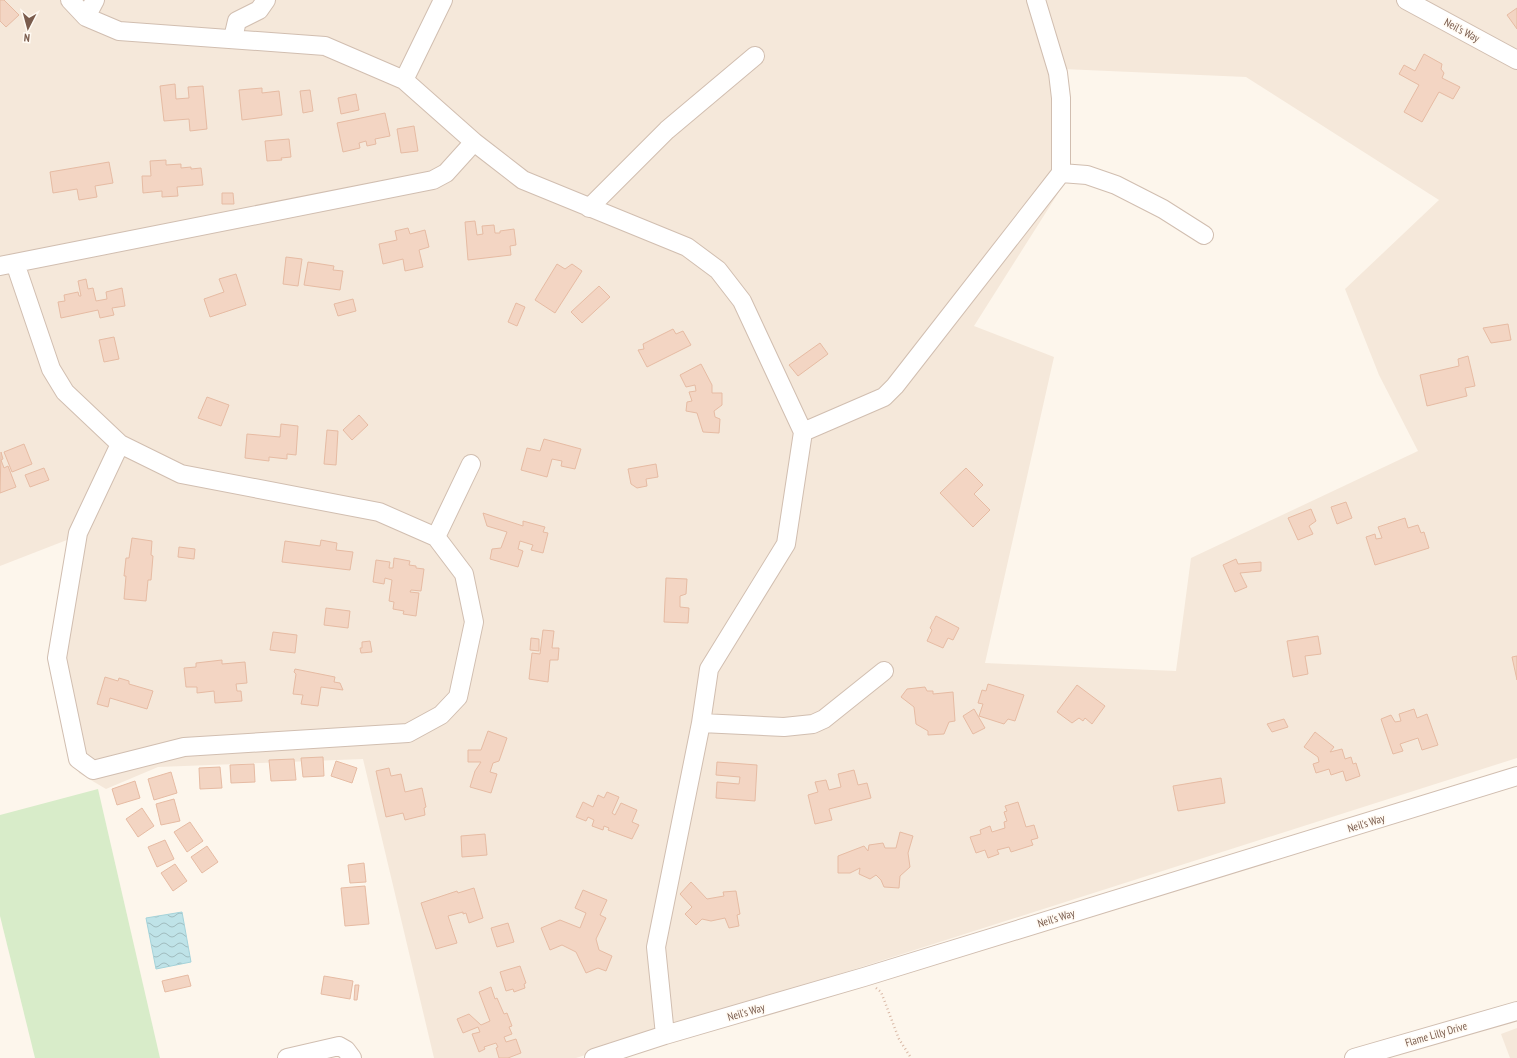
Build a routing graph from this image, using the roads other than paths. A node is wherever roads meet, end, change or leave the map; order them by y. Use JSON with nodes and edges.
{"nodes":[{"id":1,"x":70,"y":0,"type":"edge"},
{"id":2,"x":95,"y":0,"type":"edge"},
{"id":3,"x":266,"y":0,"type":"edge"},
{"id":4,"x":443,"y":0,"type":"edge"},
{"id":5,"x":1036,"y":0,"type":"edge"},
{"id":6,"x":1406,"y":0,"type":"edge"},
{"id":7,"x":86,"y":17,"type":"junction"},
{"id":8,"x":233,"y":38,"type":"junction"},
{"id":9,"x":755,"y":56,"type":"dead end"},
{"id":10,"x":1517,"y":60,"type":"edge"},
{"id":11,"x":404,"y":80,"type":"junction"},
{"id":12,"x":474,"y":142,"type":"junction"},
{"id":13,"x":1061,"y":173,"type":"junction"},
{"id":14,"x":589,"y":208,"type":"junction"},
{"id":15,"x":1204,"y":235,"type":"dead end"},
{"id":16,"x":8,"y":265,"type":"edge"},
{"id":17,"x":803,"y":432,"type":"junction"},
{"id":18,"x":120,"y":444,"type":"junction"},
{"id":19,"x":471,"y":464,"type":"dead end"},
{"id":20,"x":436,"y":537,"type":"junction"},
{"id":21,"x":884,"y":671,"type":"dead end"},
{"id":22,"x":701,"y":723,"type":"junction"},
{"id":23,"x":1517,"y":776,"type":"edge"},
{"id":24,"x":1517,"y":1011,"type":"edge"},
{"id":25,"x":665,"y":1035,"type":"junction"},
{"id":26,"x":287,"y":1058,"type":"edge"},
{"id":27,"x":352,"y":1058,"type":"edge"},
{"id":28,"x":594,"y":1058,"type":"edge"},
{"id":29,"x":1354,"y":1058,"type":"edge"}],
"edges":[{"from":1,"to":7,"type":"street"},
{"from":2,"to":7,"type":"street"},
{"from":3,"to":8,"type":"street"},
{"from":4,"to":11,"type":"street"},
{"from":5,"to":13,"type":"street"},
{"from":6,"to":10,"type":"street","name":"Neil's Way"},
{"from":7,"to":8,"type":"street"},
{"from":8,"to":11,"type":"street"},
{"from":9,"to":14,"type":"street"},
{"from":11,"to":12,"type":"street"},
{"from":12,"to":14,"type":"street"},
{"from":12,"to":16,"type":"street"},
{"from":13,"to":15,"type":"street"},
{"from":13,"to":17,"type":"street"},
{"from":14,"to":17,"type":"street"},
{"from":16,"to":18,"type":"street"},
{"from":17,"to":22,"type":"street"},
{"from":18,"to":20,"type":"street"},
{"from":18,"to":20,"type":"street"},
{"from":19,"to":20,"type":"street"},
{"from":21,"to":22,"type":"street"},
{"from":22,"to":25,"type":"street"},
{"from":23,"to":25,"type":"street","name":"Neil's Way"},
{"from":24,"to":29,"type":"street","name":"Flame Lilly Drive"},
{"from":25,"to":28,"type":"street","name":"Neil's Way"},
{"from":26,"to":27,"type":"street"}]}
